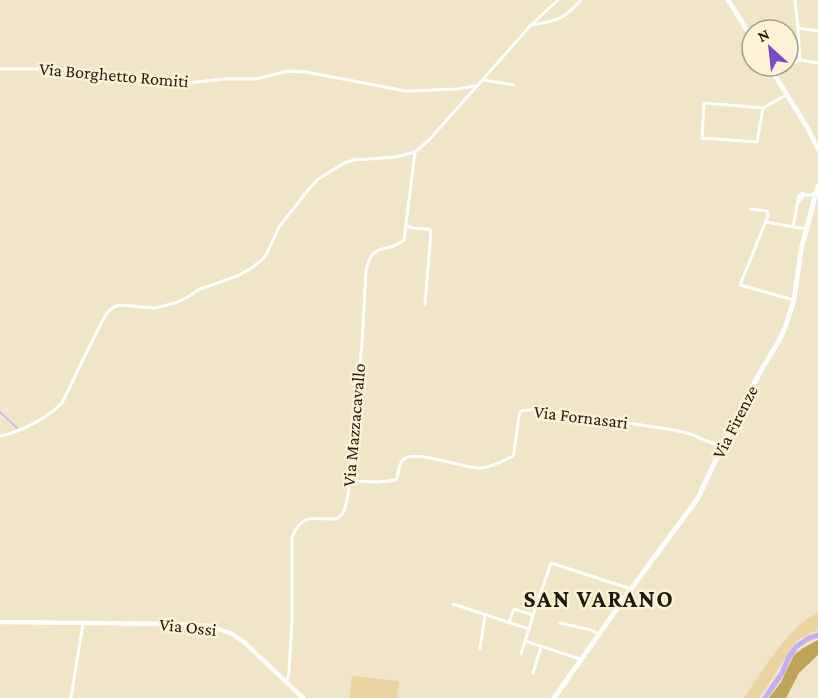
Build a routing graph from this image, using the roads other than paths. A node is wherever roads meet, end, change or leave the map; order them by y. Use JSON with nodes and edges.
{"nodes":[{"id":1,"x":558,"y":0,"type":"edge"},
{"id":2,"x":581,"y":0,"type":"edge"},
{"id":3,"x":728,"y":0,"type":"edge"},
{"id":4,"x":795,"y":0,"type":"edge"},
{"id":5,"x":797,"y":18,"type":"edge"},
{"id":6,"x":740,"y":19,"type":"edge"},
{"id":7,"x":531,"y":26,"type":"junction"},
{"id":8,"x":800,"y":28,"type":"edge"},
{"id":9,"x":818,"y":32,"type":"edge"},
{"id":10,"x":800,"y":60,"type":"edge"},
{"id":11,"x":818,"y":63,"type":"edge"},
{"id":12,"x":0,"y":69,"type":"edge"},
{"id":13,"x":777,"y":78,"type":"edge"},
{"id":14,"x":483,"y":80,"type":"junction"},
{"id":15,"x":514,"y":84,"type":"dead end"},
{"id":16,"x":477,"y":86,"type":"junction"},
{"id":17,"x":786,"y":95,"type":"junction"},
{"id":18,"x":763,"y":108,"type":"junction"},
{"id":19,"x":818,"y":149,"type":"edge"},
{"id":20,"x":415,"y":152,"type":"junction"},
{"id":21,"x":818,"y":186,"type":"edge"},
{"id":22,"x":816,"y":193,"type":"junction"},
{"id":23,"x":750,"y":209,"type":"dead end"},
{"id":24,"x":766,"y":222,"type":"junction"},
{"id":25,"x":407,"y":226,"type":"junction"},
{"id":26,"x":793,"y":227,"type":"junction"},
{"id":27,"x":807,"y":227,"type":"junction"},
{"id":28,"x":798,"y":228,"type":"junction"},
{"id":29,"x":805,"y":234,"type":"junction"},
{"id":30,"x":794,"y":300,"type":"junction"},
{"id":31,"x":425,"y":304,"type":"dead end"},
{"id":32,"x":0,"y":436,"type":"edge"},
{"id":33,"x":722,"y":447,"type":"junction"},
{"id":34,"x":349,"y":481,"type":"junction"},
{"id":35,"x":631,"y":589,"type":"junction"},
{"id":36,"x":453,"y":604,"type":"dead end"},
{"id":37,"x":486,"y":615,"type":"junction"},
{"id":38,"x":533,"y":615,"type":"junction"},
{"id":39,"x":0,"y":622,"type":"edge"},
{"id":40,"x":510,"y":622,"type":"junction"},
{"id":41,"x":83,"y":623,"type":"junction"},
{"id":42,"x":560,"y":623,"type":"dead end"},
{"id":43,"x":529,"y":629,"type":"junction"},
{"id":44,"x":598,"y":634,"type":"junction"},
{"id":45,"x":525,"y":641,"type":"junction"},
{"id":46,"x":541,"y":647,"type":"junction"},
{"id":47,"x":480,"y":649,"type":"dead end"},
{"id":48,"x":521,"y":654,"type":"dead end"},
{"id":49,"x":580,"y":659,"type":"junction"},
{"id":50,"x":533,"y":673,"type":"dead end"},
{"id":51,"x":287,"y":682,"type":"junction"},
{"id":52,"x":71,"y":698,"type":"edge"},
{"id":53,"x":303,"y":698,"type":"edge"},
{"id":54,"x":554,"y":698,"type":"edge"}],
"edges":[{"from":1,"to":7,"type":"street"},
{"from":2,"to":7,"type":"street"},
{"from":3,"to":6,"type":"main road"},
{"from":4,"to":5,"type":"street"},
{"from":7,"to":14,"type":"street"},
{"from":8,"to":9,"type":"street"},
{"from":10,"to":11,"type":"street"},
{"from":12,"to":16,"type":"street","name":"Via Borghetto Romiti"},
{"from":13,"to":17,"type":"main road"},
{"from":14,"to":15,"type":"street"},
{"from":14,"to":16,"type":"street"},
{"from":16,"to":20,"type":"street"},
{"from":17,"to":18,"type":"street"},
{"from":17,"to":19,"type":"main road"},
{"from":18,"to":18,"type":"street"},
{"from":20,"to":25,"type":"street","name":"Via Mazzacavallo"},
{"from":20,"to":32,"type":"street"},
{"from":21,"to":22,"type":"main road","name":"Via Firenze"},
{"from":22,"to":26,"type":"street"},
{"from":22,"to":27,"type":"main road","name":"Via Firenze"},
{"from":23,"to":24,"type":"street"},
{"from":24,"to":26,"type":"street"},
{"from":24,"to":30,"type":"street"},
{"from":25,"to":31,"type":"street"},
{"from":25,"to":34,"type":"street","name":"Via Mazzacavallo"},
{"from":26,"to":28,"type":"street"},
{"from":27,"to":28,"type":"street"},
{"from":27,"to":29,"type":"main road","name":"Via Firenze"},
{"from":28,"to":29,"type":"street"},
{"from":29,"to":30,"type":"main road","name":"Via Firenze"},
{"from":30,"to":33,"type":"main road","name":"Via Firenze"},
{"from":33,"to":34,"type":"street","name":"Via Fornasari"},
{"from":33,"to":35,"type":"main road","name":"Via Firenze"},
{"from":34,"to":51,"type":"street","name":"Via Mazzacavallo"},
{"from":35,"to":38,"type":"street"},
{"from":35,"to":44,"type":"main road","name":"Via Firenze"},
{"from":36,"to":37,"type":"street"},
{"from":37,"to":40,"type":"street"},
{"from":37,"to":47,"type":"street"},
{"from":38,"to":40,"type":"street"},
{"from":38,"to":43,"type":"street"},
{"from":39,"to":41,"type":"street","name":"Via Ossi"},
{"from":40,"to":43,"type":"street"},
{"from":41,"to":51,"type":"street","name":"Via Ossi"},
{"from":41,"to":52,"type":"street"},
{"from":42,"to":44,"type":"street"},
{"from":43,"to":45,"type":"street"},
{"from":44,"to":49,"type":"main road","name":"Via Firenze"},
{"from":45,"to":46,"type":"street"},
{"from":45,"to":48,"type":"street"},
{"from":46,"to":49,"type":"street"},
{"from":46,"to":50,"type":"street"},
{"from":49,"to":54,"type":"main road","name":"Via Firenze"},
{"from":51,"to":53,"type":"street","name":"Via Ossi"}]}
